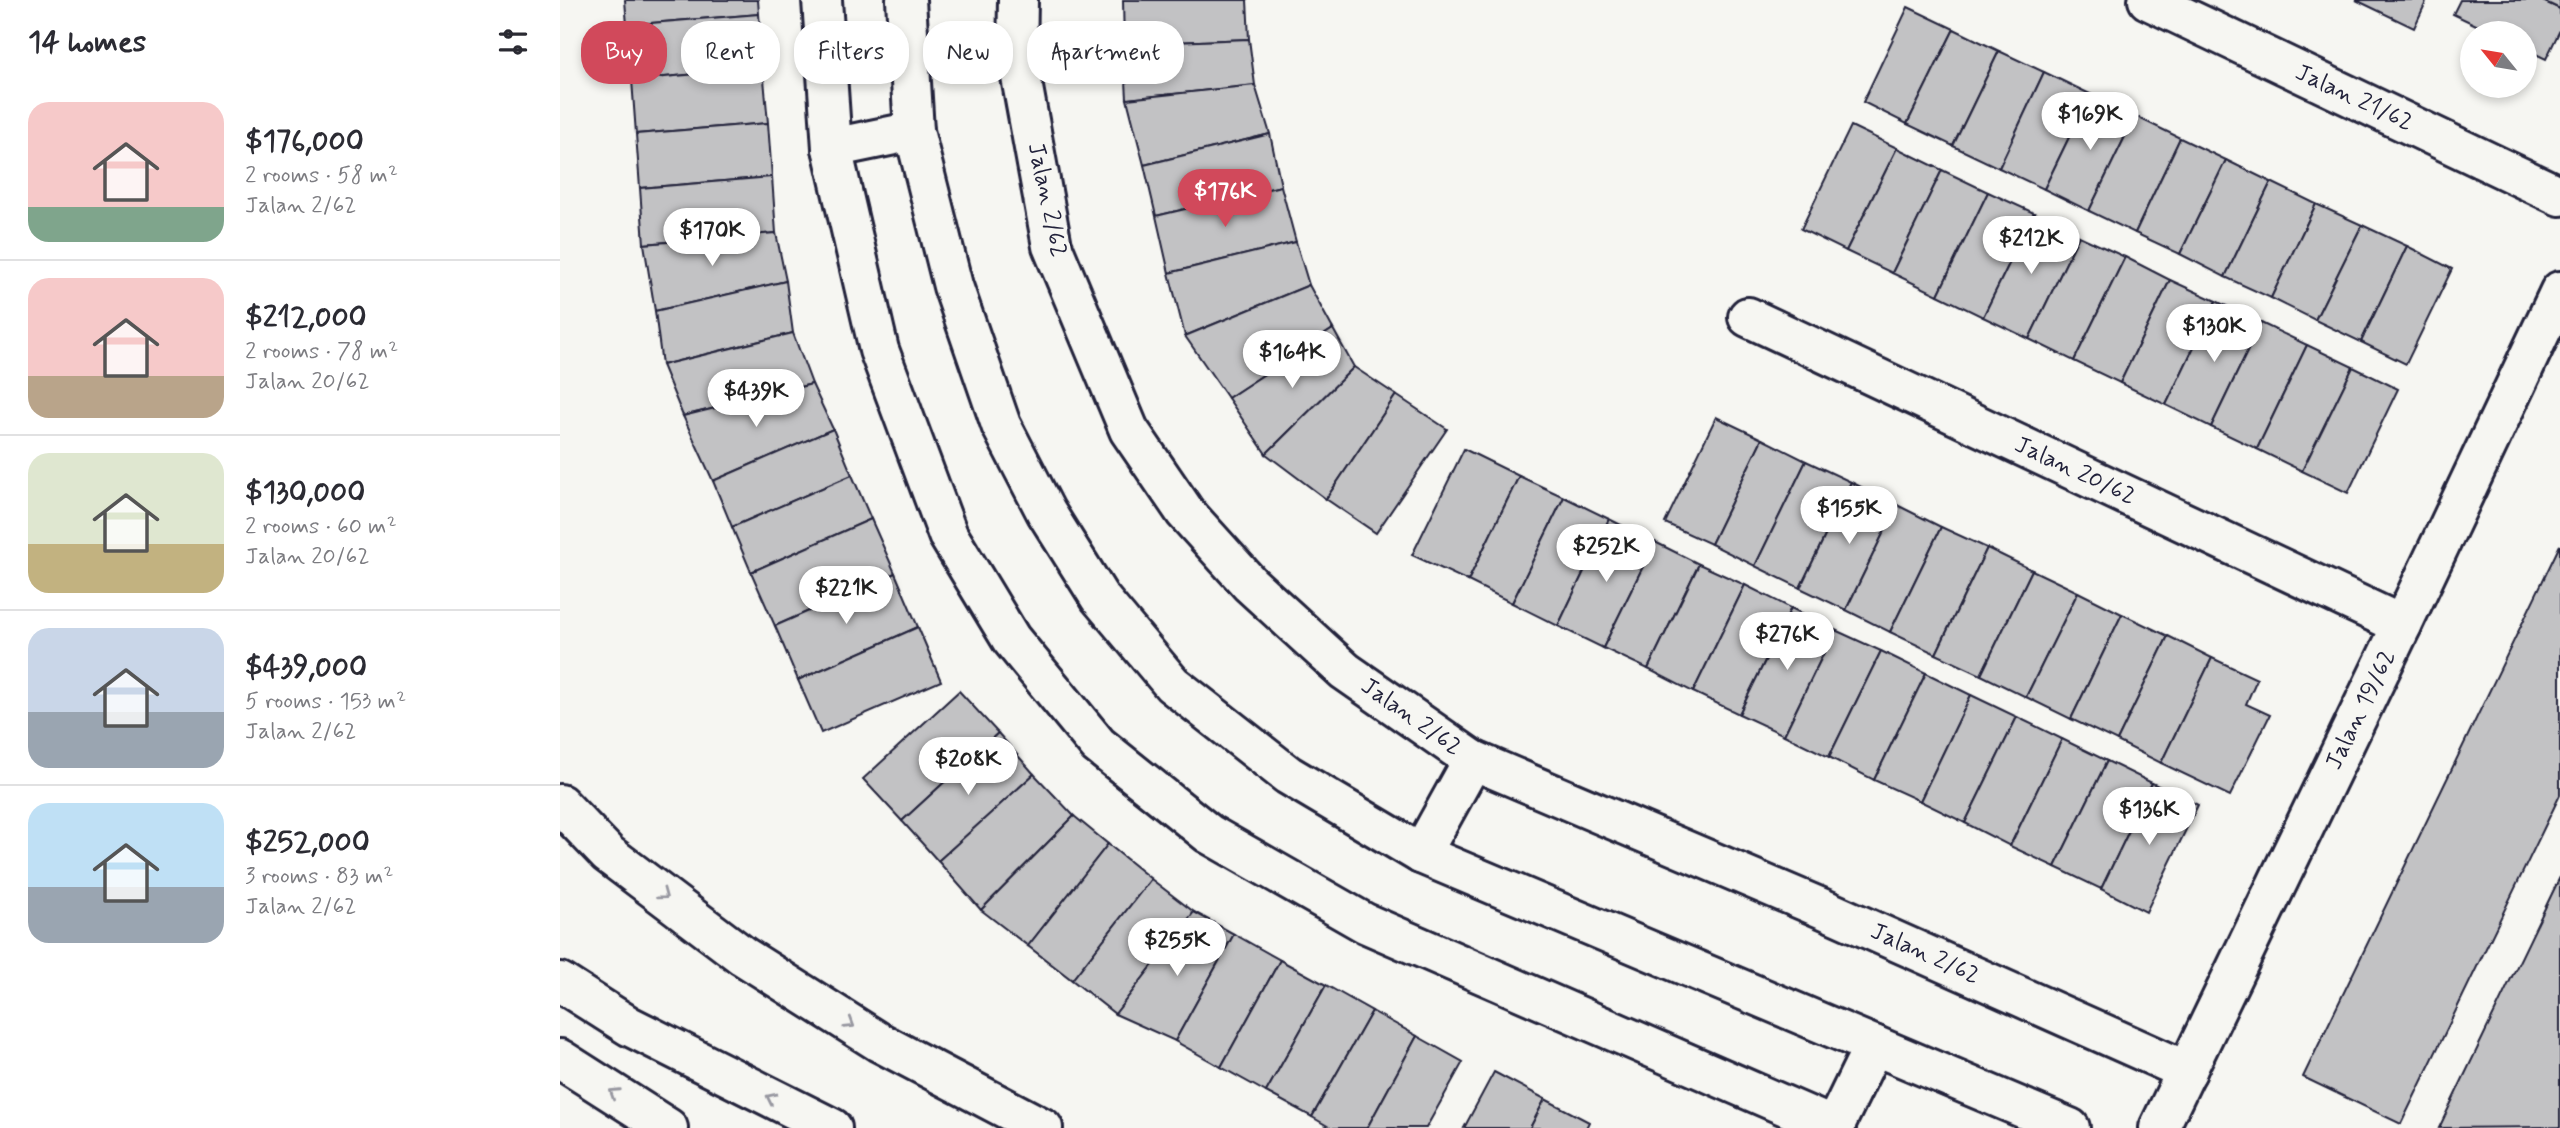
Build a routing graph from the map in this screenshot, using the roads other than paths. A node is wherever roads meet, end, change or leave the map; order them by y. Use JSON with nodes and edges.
{"nodes":[{"id":1,"x":822,"y":0,"type":"edge"},
{"id":2,"x":906,"y":0,"type":"edge"},
{"id":3,"x":1018,"y":0,"type":"edge"},
{"id":4,"x":2156,"y":2,"type":"edge"},
{"id":5,"x":914,"y":131,"type":"junction"},
{"id":6,"x":832,"y":148,"type":"junction"},
{"id":7,"x":2560,"y":196,"type":"edge"},
{"id":8,"x":2560,"y":291,"type":"edge"},
{"id":9,"x":1748,"y":317,"type":"dead end"},
{"id":10,"x":2402,"y":625,"type":"junction"},
{"id":11,"x":1473,"y":760,"type":"junction"},
{"id":12,"x":560,"y":804,"type":"edge"},
{"id":13,"x":560,"y":831,"type":"edge"},
{"id":14,"x":608,"y":854,"type":"junction"},
{"id":15,"x":1421,"y":854,"type":"junction"},
{"id":16,"x":560,"y":982,"type":"edge"},
{"id":17,"x":1874,"y":1045,"type":"junction"},
{"id":18,"x":560,"y":1059,"type":"edge"},
{"id":19,"x":2187,"y":1071,"type":"junction"},
{"id":20,"x":668,"y":1128,"type":"edge"},
{"id":21,"x":832,"y":1128,"type":"edge"},
{"id":22,"x":1043,"y":1128,"type":"edge"},
{"id":23,"x":1835,"y":1128,"type":"edge"},
{"id":24,"x":2070,"y":1128,"type":"edge"},
{"id":25,"x":2159,"y":1128,"type":"edge"}],
"edges":[{"from":1,"to":6,"type":"main road"},
{"from":2,"to":5,"type":"main road"},
{"from":3,"to":11,"type":"main road","name":"Jalan 2/62"},
{"from":4,"to":7,"type":"main road","name":"Jalan 21/62"},
{"from":5,"to":6,"type":"main road"},
{"from":5,"to":15,"type":"main road"},
{"from":6,"to":23,"type":"main road"},
{"from":8,"to":10,"type":"main road","name":"Jalan 19/62"},
{"from":9,"to":10,"type":"main road","name":"Jalan 20/62"},
{"from":10,"to":19,"type":"main road","name":"Jalan 19/62"},
{"from":11,"to":15,"type":"main road"},
{"from":11,"to":19,"type":"main road","name":"Jalan 2/62"},
{"from":12,"to":14,"type":"main road"},
{"from":13,"to":14,"type":"main road"},
{"from":14,"to":22,"type":"main road","one_way":true},
{"from":15,"to":17,"type":"main road"},
{"from":21,"to":16,"type":"main road","one_way":true},
{"from":17,"to":23,"type":"main road"},
{"from":17,"to":24,"type":"main road"},
{"from":20,"to":18,"type":"main road","one_way":true},
{"from":19,"to":25,"type":"main road","name":"Jalan 19/62"}]}
